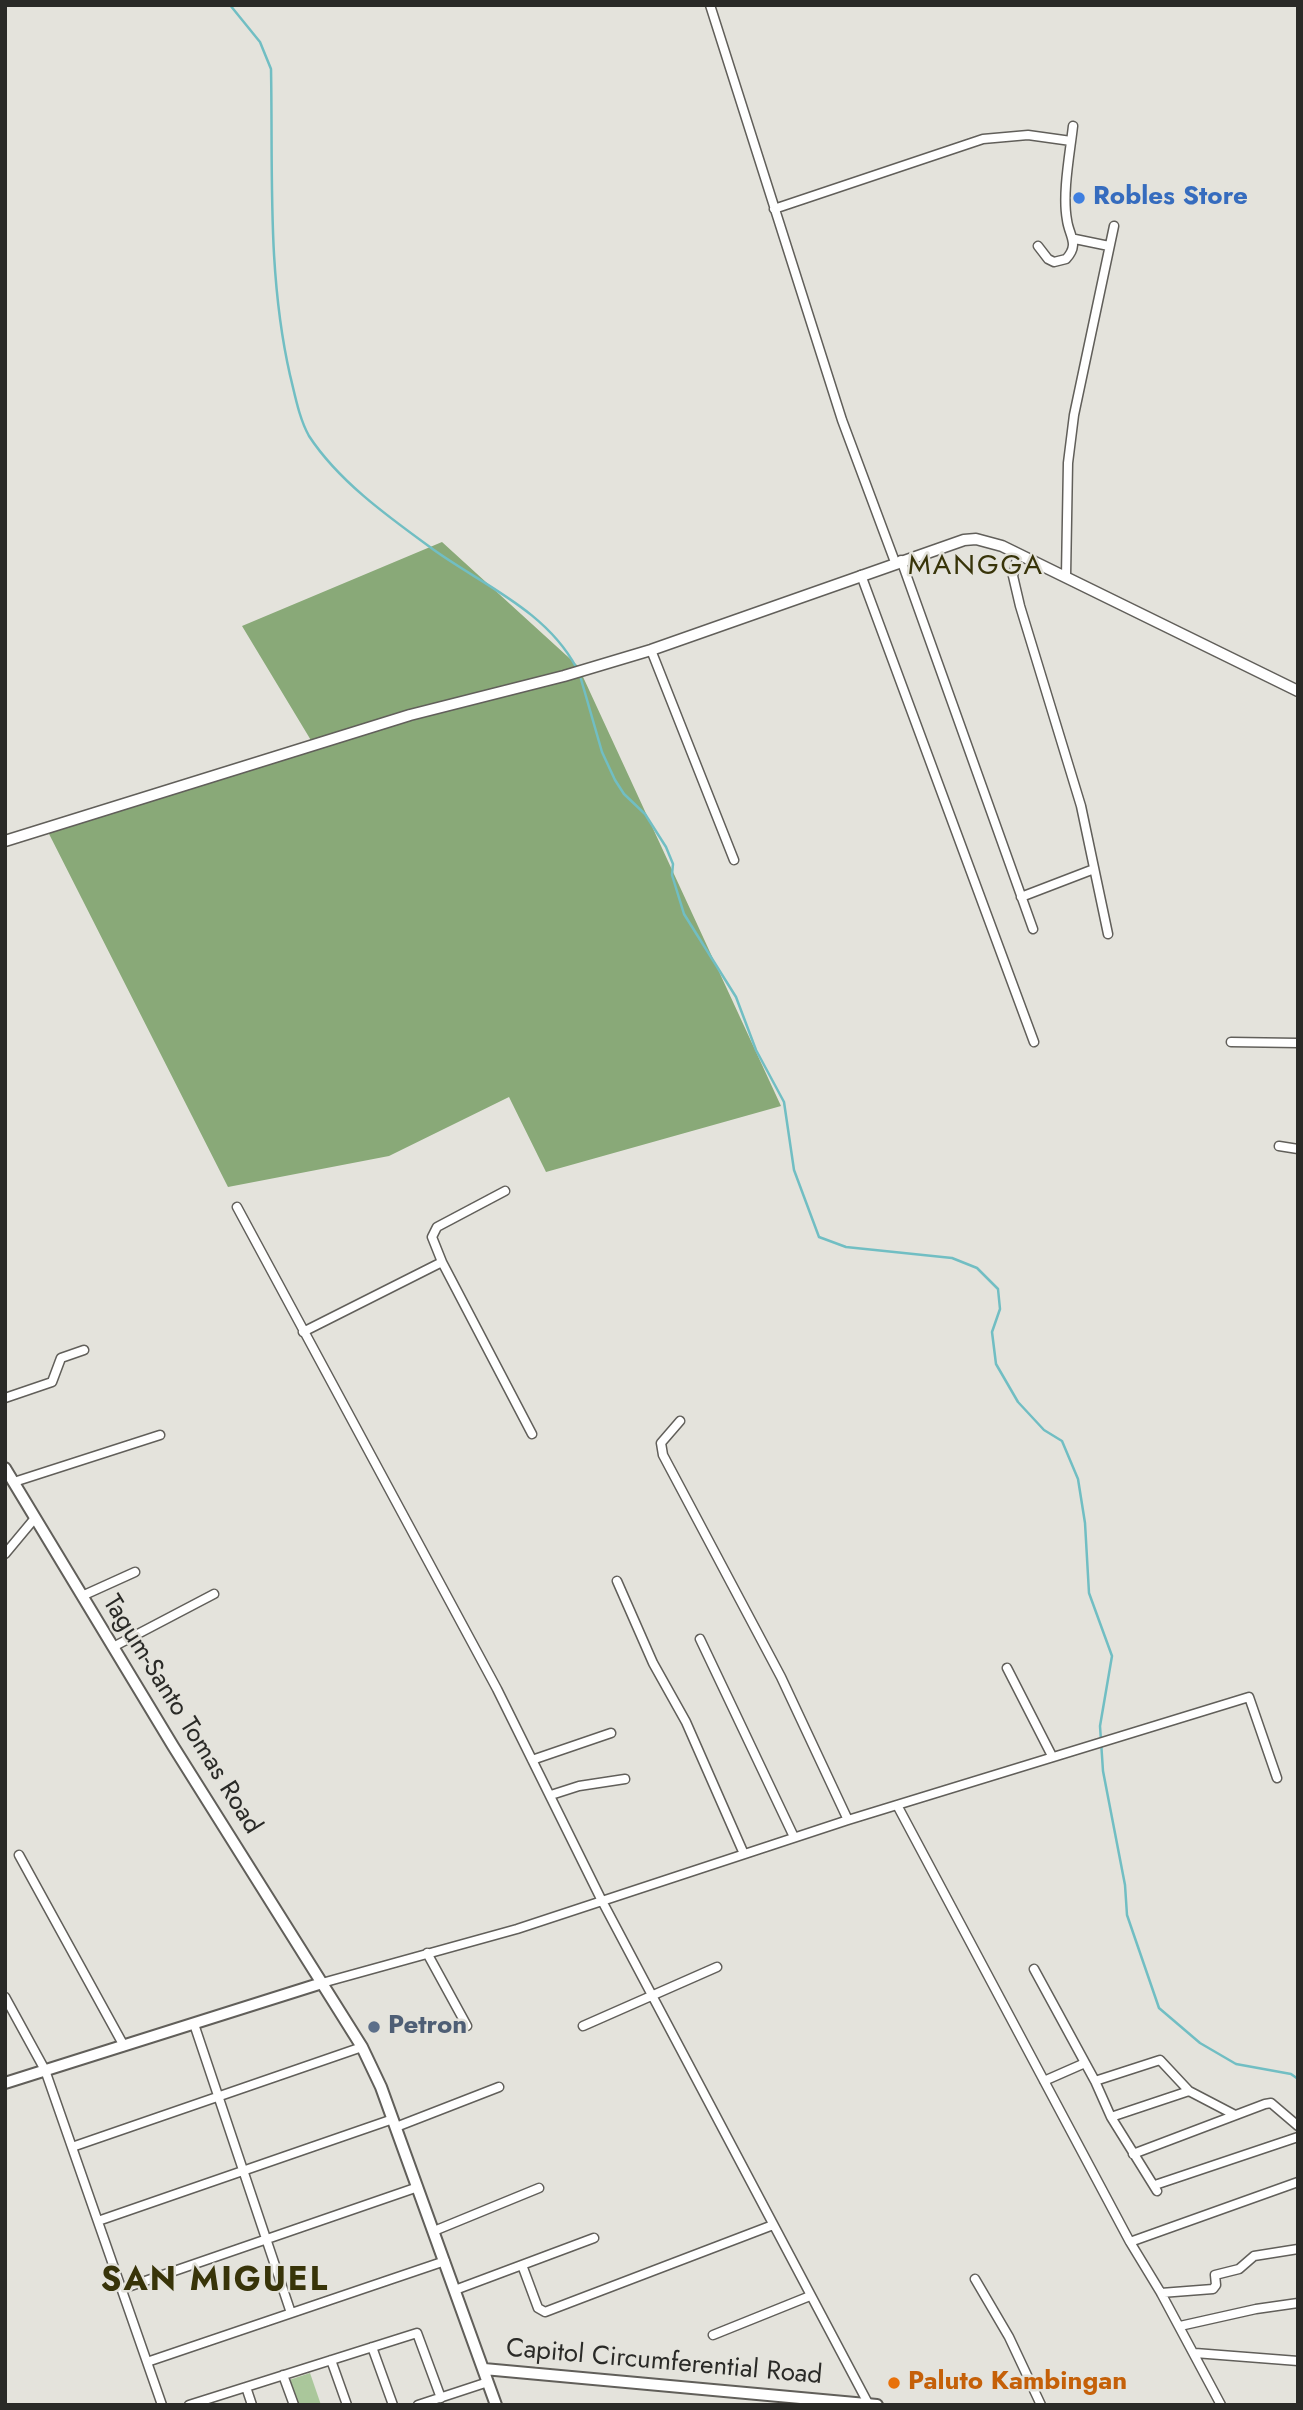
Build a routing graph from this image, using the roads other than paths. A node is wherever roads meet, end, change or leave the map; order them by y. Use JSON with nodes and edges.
{"nodes":[{"id":1,"x":710,"y":5,"type":"edge"},
{"id":2,"x":1073,"y":126,"type":"dead end"},
{"id":3,"x":1072,"y":141,"type":"junction"},
{"id":4,"x":774,"y":209,"type":"junction"},
{"id":5,"x":1114,"y":226,"type":"dead end"},
{"id":6,"x":1075,"y":239,"type":"junction"},
{"id":7,"x":1038,"y":246,"type":"dead end"},
{"id":8,"x":1109,"y":246,"type":"junction"},
{"id":9,"x":1018,"y":554,"type":"junction"},
{"id":10,"x":898,"y":561,"type":"junction"},
{"id":11,"x":861,"y":575,"type":"junction"},
{"id":12,"x":1066,"y":576,"type":"junction"},
{"id":13,"x":651,"y":650,"type":"junction"},
{"id":14,"x":1298,"y":691,"type":"edge"},
{"id":15,"x":5,"y":841,"type":"edge"},
{"id":16,"x":734,"y":860,"type":"dead end"},
{"id":17,"x":1094,"y":869,"type":"junction"},
{"id":18,"x":1021,"y":897,"type":"junction"},
{"id":19,"x":1033,"y":929,"type":"dead end"},
{"id":20,"x":1108,"y":934,"type":"dead end"},
{"id":21,"x":1034,"y":1042,"type":"dead end"},
{"id":22,"x":1231,"y":1042,"type":"dead end"},
{"id":23,"x":1298,"y":1043,"type":"edge"},
{"id":24,"x":1279,"y":1146,"type":"dead end"},
{"id":25,"x":1298,"y":1149,"type":"edge"},
{"id":26,"x":505,"y":1191,"type":"dead end"},
{"id":27,"x":237,"y":1206,"type":"dead end"},
{"id":28,"x":442,"y":1262,"type":"junction"},
{"id":29,"x":303,"y":1332,"type":"junction"},
{"id":30,"x":84,"y":1350,"type":"dead end"},
{"id":31,"x":5,"y":1398,"type":"edge"},
{"id":32,"x":680,"y":1421,"type":"dead end"},
{"id":33,"x":532,"y":1434,"type":"dead end"},
{"id":34,"x":160,"y":1435,"type":"dead end"},
{"id":35,"x":5,"y":1468,"type":"edge"},
{"id":36,"x":14,"y":1482,"type":"junction"},
{"id":37,"x":35,"y":1518,"type":"junction"},
{"id":38,"x":5,"y":1554,"type":"edge"},
{"id":39,"x":135,"y":1572,"type":"dead end"},
{"id":40,"x":617,"y":1581,"type":"dead end"},
{"id":41,"x":214,"y":1594,"type":"dead end"},
{"id":42,"x":82,"y":1596,"type":"junction"},
{"id":43,"x":701,"y":1639,"type":"dead end"},
{"id":44,"x":113,"y":1647,"type":"junction"},
{"id":45,"x":1007,"y":1668,"type":"dead end"},
{"id":46,"x":611,"y":1733,"type":"dead end"},
{"id":47,"x":1052,"y":1756,"type":"junction"},
{"id":48,"x":532,"y":1760,"type":"junction"},
{"id":49,"x":1278,"y":1777,"type":"dead end"},
{"id":50,"x":625,"y":1779,"type":"dead end"},
{"id":51,"x":551,"y":1795,"type":"junction"},
{"id":52,"x":897,"y":1805,"type":"junction"},
{"id":53,"x":848,"y":1820,"type":"junction"},
{"id":54,"x":794,"y":1837,"type":"junction"},
{"id":55,"x":744,"y":1854,"type":"junction"},
{"id":56,"x":19,"y":1855,"type":"dead end"},
{"id":57,"x":601,"y":1899,"type":"junction"},
{"id":58,"x":428,"y":1953,"type":"junction"},
{"id":59,"x":717,"y":1967,"type":"dead end"},
{"id":60,"x":1034,"y":1969,"type":"dead end"},
{"id":61,"x":322,"y":1983,"type":"junction"},
{"id":62,"x":5,"y":1997,"type":"edge"},
{"id":63,"x":654,"y":1998,"type":"junction"},
{"id":64,"x":194,"y":2024,"type":"junction"},
{"id":65,"x":467,"y":2026,"type":"dead end"},
{"id":66,"x":583,"y":2026,"type":"dead end"},
{"id":67,"x":124,"y":2046,"type":"junction"},
{"id":68,"x":362,"y":2047,"type":"junction"},
{"id":69,"x":1085,"y":2063,"type":"junction"},
{"id":70,"x":46,"y":2070,"type":"junction"},
{"id":71,"x":1044,"y":2081,"type":"junction"},
{"id":72,"x":1095,"y":2081,"type":"junction"},
{"id":73,"x":5,"y":2083,"type":"edge"},
{"id":74,"x":499,"y":2087,"type":"dead end"},
{"id":75,"x":1189,"y":2091,"type":"junction"},
{"id":76,"x":218,"y":2097,"type":"junction"},
{"id":77,"x":1235,"y":2115,"type":"junction"},
{"id":78,"x":1111,"y":2117,"type":"junction"},
{"id":79,"x":394,"y":2123,"type":"junction"},
{"id":80,"x":1298,"y":2126,"type":"edge"},
{"id":81,"x":1298,"y":2137,"type":"edge"},
{"id":82,"x":72,"y":2147,"type":"junction"},
{"id":83,"x":1133,"y":2154,"type":"junction"},
{"id":84,"x":243,"y":2171,"type":"junction"},
{"id":85,"x":1298,"y":2182,"type":"edge"},
{"id":86,"x":418,"y":2187,"type":"junction"},
{"id":87,"x":539,"y":2188,"type":"dead end"},
{"id":88,"x":98,"y":2221,"type":"junction"},
{"id":89,"x":773,"y":2225,"type":"junction"},
{"id":90,"x":434,"y":2231,"type":"junction"},
{"id":91,"x":594,"y":2238,"type":"dead end"},
{"id":92,"x":267,"y":2240,"type":"junction"},
{"id":93,"x":1130,"y":2242,"type":"junction"},
{"id":94,"x":1298,"y":2249,"type":"edge"},
{"id":95,"x":444,"y":2261,"type":"junction"},
{"id":96,"x":522,"y":2265,"type":"junction"},
{"id":97,"x":975,"y":2279,"type":"dead end"},
{"id":98,"x":121,"y":2289,"type":"junction"},
{"id":99,"x":455,"y":2290,"type":"junction"},
{"id":100,"x":1161,"y":2293,"type":"junction"},
{"id":101,"x":810,"y":2296,"type":"junction"},
{"id":102,"x":1298,"y":2303,"type":"edge"},
{"id":103,"x":291,"y":2313,"type":"junction"},
{"id":104,"x":1180,"y":2326,"type":"junction"},
{"id":105,"x":713,"y":2334,"type":"dead end"},
{"id":106,"x":372,"y":2347,"type":"junction"},
{"id":107,"x":1195,"y":2353,"type":"junction"},
{"id":108,"x":331,"y":2360,"type":"junction"},
{"id":109,"x":1298,"y":2361,"type":"edge"},
{"id":110,"x":147,"y":2362,"type":"junction"},
{"id":111,"x":484,"y":2369,"type":"junction"},
{"id":112,"x":283,"y":2375,"type":"junction"},
{"id":113,"x":488,"y":2382,"type":"junction"},
{"id":114,"x":246,"y":2387,"type":"junction"},
{"id":115,"x":440,"y":2398,"type":"junction"},
{"id":116,"x":207,"y":2402,"type":"edge"},
{"id":117,"x":869,"y":2404,"type":"edge"},
{"id":118,"x":162,"y":2405,"type":"edge"},
{"id":119,"x":189,"y":2405,"type":"edge"},
{"id":120,"x":252,"y":2405,"type":"edge"},
{"id":121,"x":293,"y":2405,"type":"edge"},
{"id":122,"x":347,"y":2405,"type":"edge"},
{"id":123,"x":393,"y":2405,"type":"edge"},
{"id":124,"x":418,"y":2405,"type":"edge"},
{"id":125,"x":496,"y":2405,"type":"edge"},
{"id":126,"x":877,"y":2405,"type":"edge"},
{"id":127,"x":1041,"y":2405,"type":"edge"},
{"id":128,"x":1221,"y":2405,"type":"edge"}],
"edges":[{"from":1,"to":4,"type":"street"},
{"from":2,"to":3,"type":"street"},
{"from":3,"to":4,"type":"street"},
{"from":3,"to":6,"type":"street"},
{"from":4,"to":10,"type":"street"},
{"from":5,"to":8,"type":"street"},
{"from":6,"to":7,"type":"street"},
{"from":6,"to":8,"type":"street"},
{"from":8,"to":12,"type":"street"},
{"from":9,"to":10,"type":"street"},
{"from":9,"to":12,"type":"street"},
{"from":9,"to":17,"type":"street"},
{"from":10,"to":11,"type":"street"},
{"from":10,"to":18,"type":"street"},
{"from":11,"to":13,"type":"street"},
{"from":11,"to":21,"type":"street"},
{"from":12,"to":14,"type":"street"},
{"from":13,"to":15,"type":"street"},
{"from":13,"to":16,"type":"street"},
{"from":17,"to":18,"type":"street"},
{"from":17,"to":20,"type":"street"},
{"from":18,"to":19,"type":"street"},
{"from":22,"to":23,"type":"street"},
{"from":24,"to":25,"type":"street"},
{"from":26,"to":28,"type":"street"},
{"from":27,"to":29,"type":"street"},
{"from":28,"to":29,"type":"street"},
{"from":28,"to":33,"type":"street"},
{"from":29,"to":48,"type":"street"},
{"from":30,"to":31,"type":"street"},
{"from":32,"to":53,"type":"street"},
{"from":34,"to":36,"type":"street"},
{"from":35,"to":36,"type":"main road","name":"Tagum-Santo Tomas Road"},
{"from":36,"to":37,"type":"main road","name":"Tagum-Santo Tomas Road"},
{"from":37,"to":38,"type":"street"},
{"from":37,"to":42,"type":"main road","name":"Tagum-Santo Tomas Road"},
{"from":39,"to":42,"type":"street"},
{"from":40,"to":55,"type":"street"},
{"from":41,"to":44,"type":"street"},
{"from":42,"to":44,"type":"main road","name":"Tagum-Santo Tomas Road"},
{"from":43,"to":54,"type":"street"},
{"from":44,"to":61,"type":"main road","name":"Tagum-Santo Tomas Road"},
{"from":45,"to":47,"type":"street"},
{"from":46,"to":48,"type":"street"},
{"from":47,"to":49,"type":"street"},
{"from":47,"to":52,"type":"street"},
{"from":48,"to":51,"type":"street"},
{"from":50,"to":51,"type":"street"},
{"from":51,"to":57,"type":"street"},
{"from":52,"to":53,"type":"street"},
{"from":52,"to":71,"type":"street"},
{"from":53,"to":54,"type":"street"},
{"from":54,"to":55,"type":"street"},
{"from":55,"to":57,"type":"street"},
{"from":56,"to":67,"type":"street"},
{"from":57,"to":58,"type":"street"},
{"from":57,"to":63,"type":"street"},
{"from":58,"to":61,"type":"street"},
{"from":58,"to":65,"type":"street"},
{"from":59,"to":63,"type":"street"},
{"from":60,"to":69,"type":"street"},
{"from":61,"to":64,"type":"main road"},
{"from":61,"to":68,"type":"main road","name":"Capitol Circumferential Road"},
{"from":62,"to":70,"type":"street"},
{"from":63,"to":66,"type":"street"},
{"from":63,"to":89,"type":"street"},
{"from":64,"to":67,"type":"main road"},
{"from":64,"to":76,"type":"street"},
{"from":67,"to":70,"type":"main road"},
{"from":68,"to":76,"type":"street"},
{"from":68,"to":79,"type":"main road","name":"Capitol Circumferential Road"},
{"from":69,"to":71,"type":"street"},
{"from":69,"to":72,"type":"street"},
{"from":70,"to":73,"type":"main road"},
{"from":70,"to":82,"type":"street"},
{"from":71,"to":93,"type":"street"},
{"from":72,"to":75,"type":"street"},
{"from":72,"to":78,"type":"street"},
{"from":74,"to":79,"type":"street"},
{"from":75,"to":77,"type":"street"},
{"from":75,"to":78,"type":"street"},
{"from":76,"to":82,"type":"street"},
{"from":76,"to":84,"type":"street"},
{"from":77,"to":80,"type":"street"},
{"from":77,"to":83,"type":"street"},
{"from":78,"to":83,"type":"street"},
{"from":79,"to":84,"type":"street"},
{"from":79,"to":86,"type":"main road","name":"Capitol Circumferential Road"},
{"from":81,"to":83,"type":"street"},
{"from":82,"to":88,"type":"street"},
{"from":84,"to":88,"type":"street"},
{"from":84,"to":92,"type":"street"},
{"from":85,"to":93,"type":"street"},
{"from":86,"to":90,"type":"main road","name":"Capitol Circumferential Road"},
{"from":86,"to":92,"type":"street"},
{"from":87,"to":90,"type":"street"},
{"from":88,"to":98,"type":"street"},
{"from":89,"to":96,"type":"street"},
{"from":89,"to":101,"type":"street"},
{"from":90,"to":95,"type":"main road","name":"Capitol Circumferential Road"},
{"from":91,"to":96,"type":"street"},
{"from":92,"to":98,"type":"street"},
{"from":92,"to":103,"type":"street"},
{"from":93,"to":100,"type":"street"},
{"from":94,"to":100,"type":"street"},
{"from":95,"to":99,"type":"main road","name":"Capitol Circumferential Road"},
{"from":95,"to":103,"type":"street"},
{"from":96,"to":99,"type":"street"},
{"from":97,"to":127,"type":"street"},
{"from":98,"to":110,"type":"street"},
{"from":99,"to":111,"type":"main road","name":"Capitol Circumferential Road"},
{"from":100,"to":104,"type":"street"},
{"from":101,"to":105,"type":"street"},
{"from":101,"to":117,"type":"street"},
{"from":102,"to":104,"type":"street"},
{"from":103,"to":110,"type":"street"},
{"from":104,"to":107,"type":"street"},
{"from":106,"to":108,"type":"street"},
{"from":106,"to":115,"type":"street"},
{"from":106,"to":123,"type":"street"},
{"from":107,"to":109,"type":"street"},
{"from":107,"to":128,"type":"street"},
{"from":108,"to":112,"type":"street"},
{"from":108,"to":122,"type":"street"},
{"from":110,"to":118,"type":"street"},
{"from":111,"to":113,"type":"main road"},
{"from":111,"to":117,"type":"main road","name":"Capitol Circumferential Road"},
{"from":112,"to":114,"type":"street"},
{"from":112,"to":121,"type":"street"},
{"from":113,"to":115,"type":"street"},
{"from":113,"to":125,"type":"main road"},
{"from":114,"to":116,"type":"street"},
{"from":114,"to":120,"type":"street"},
{"from":115,"to":124,"type":"street"},
{"from":116,"to":119,"type":"street"},
{"from":117,"to":126,"type":"main road","name":"Capitol Circumferential Road"}]}
